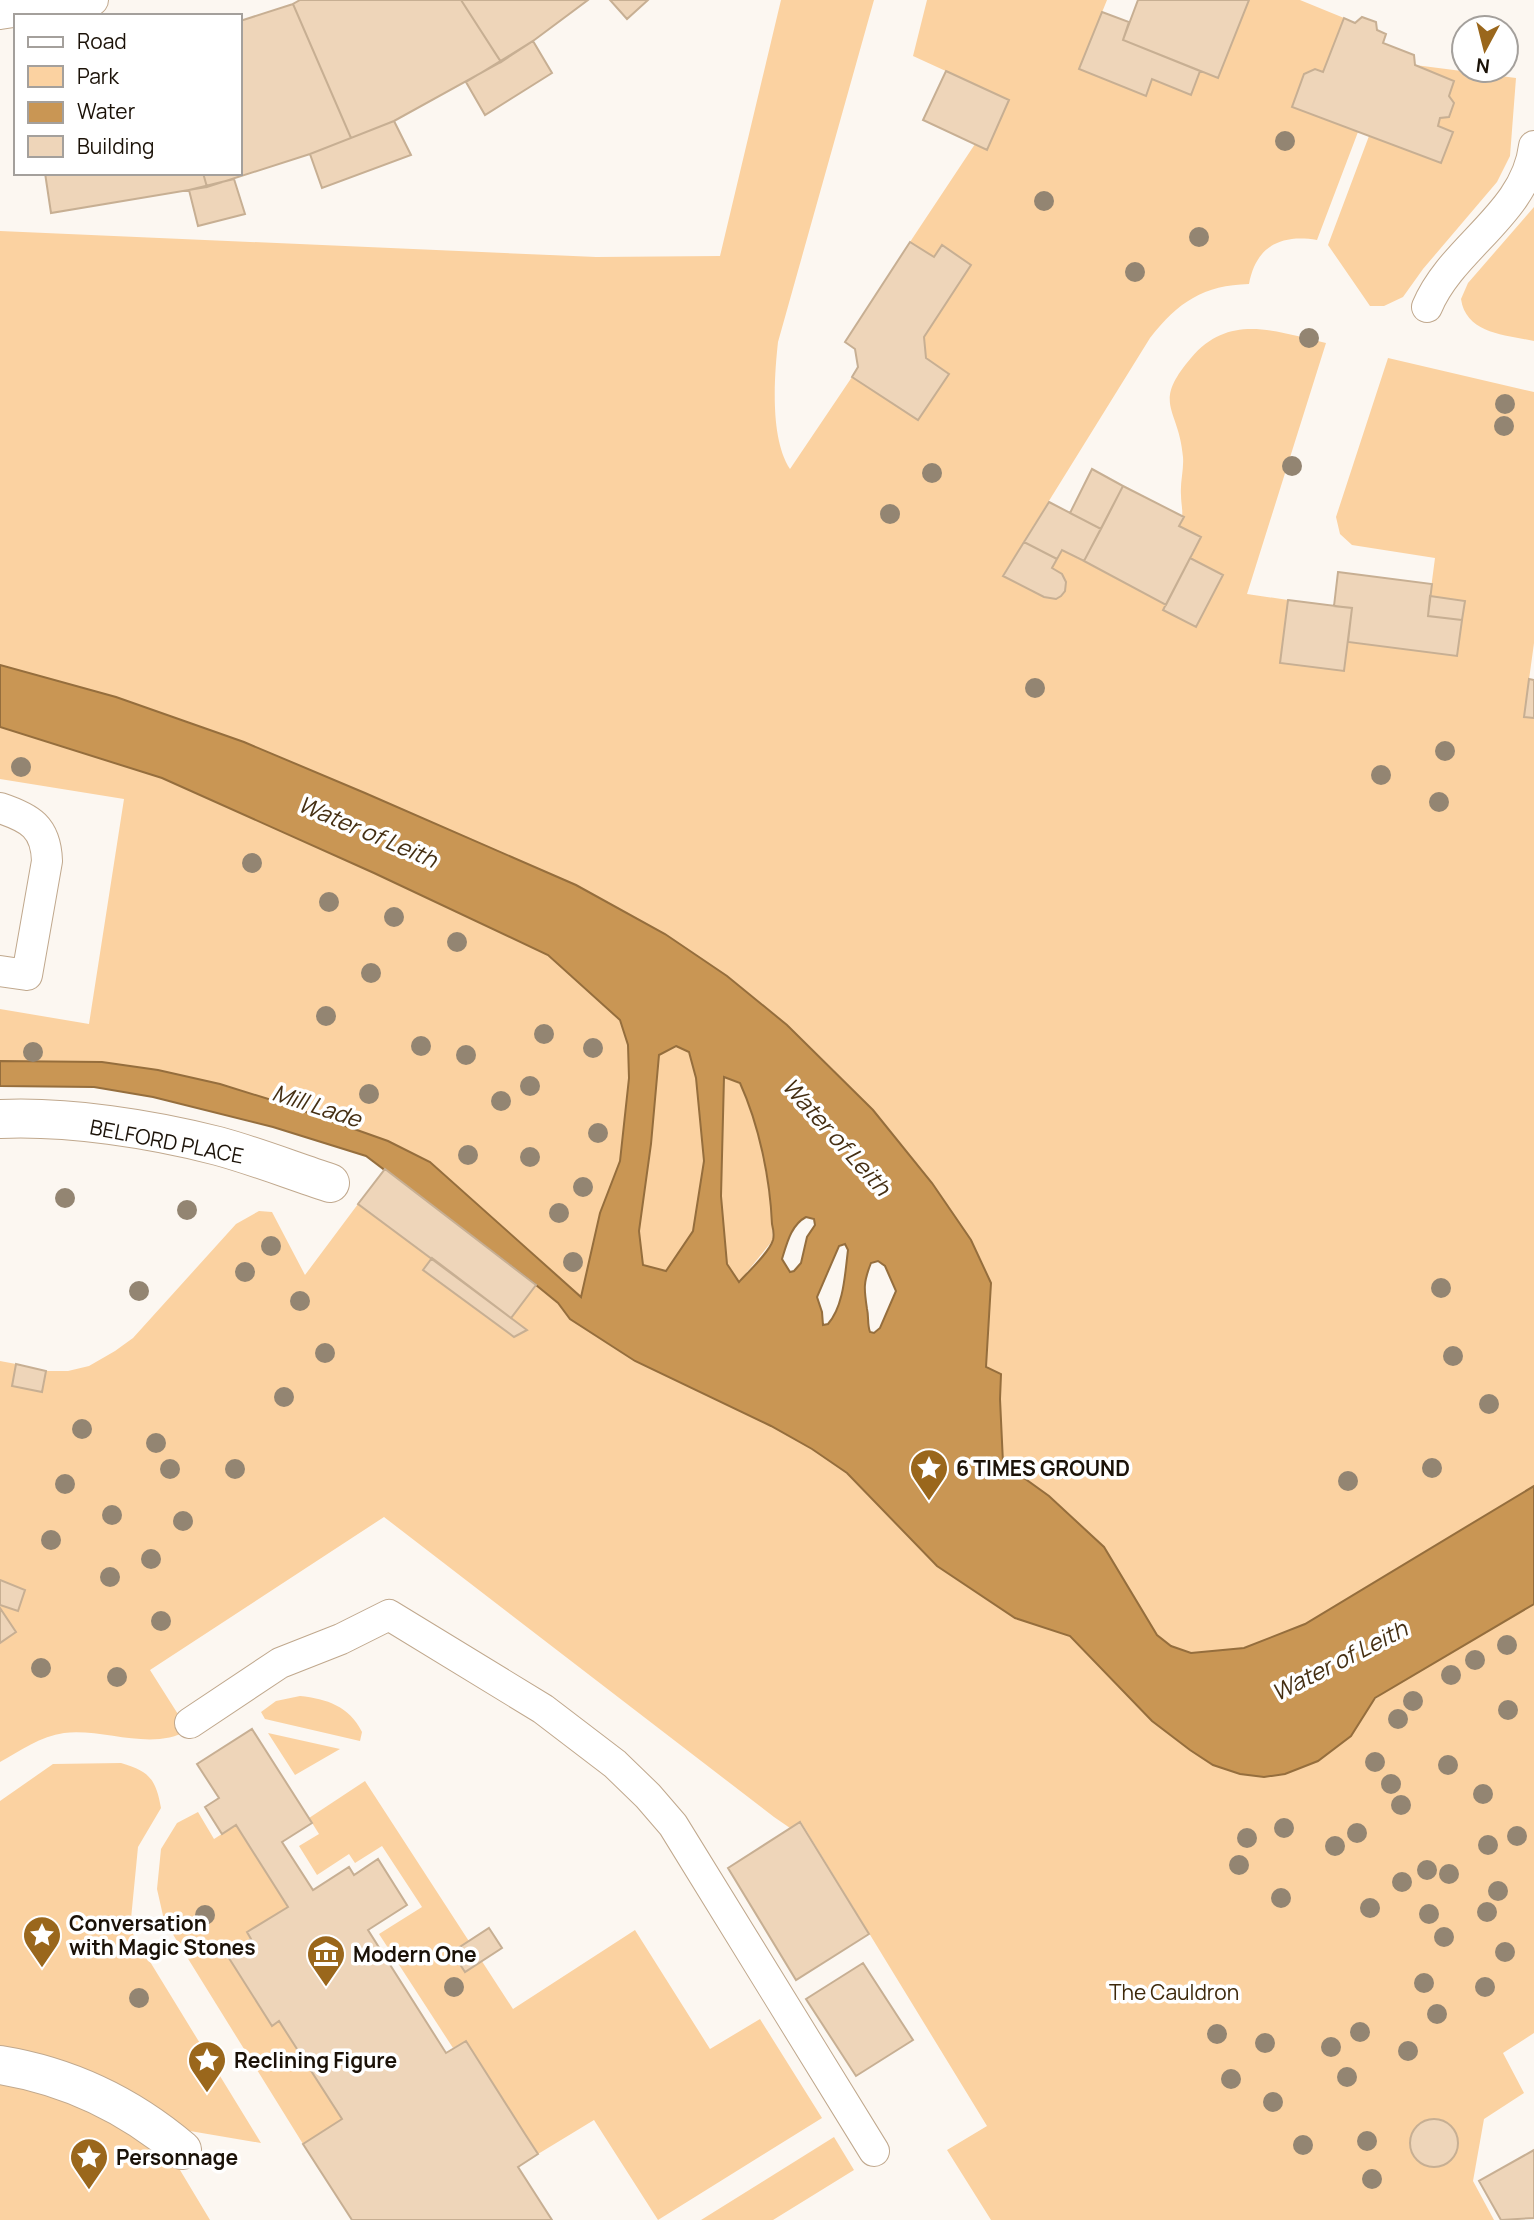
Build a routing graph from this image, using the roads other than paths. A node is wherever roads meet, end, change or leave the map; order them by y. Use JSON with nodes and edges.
{"nodes":[{"id":1,"x":93,"y":0,"type":"edge"},
{"id":2,"x":0,"y":14,"type":"edge"},
{"id":3,"x":1534,"y":146,"type":"edge"},
{"id":4,"x":1426,"y":307,"type":"dead end"},
{"id":5,"x":0,"y":808,"type":"edge"},
{"id":6,"x":0,"y":971,"type":"edge"},
{"id":7,"x":0,"y":1119,"type":"edge"},
{"id":8,"x":330,"y":1183,"type":"dead end"},
{"id":9,"x":190,"y":1723,"type":"dead end"},
{"id":10,"x":0,"y":2065,"type":"edge"},
{"id":11,"x":182,"y":2150,"type":"dead end"},
{"id":12,"x":874,"y":2151,"type":"dead end"}],
"edges":[{"from":1,"to":2,"type":"lane"},
{"from":3,"to":4,"type":"lane"},
{"from":5,"to":6,"type":"lane"},
{"from":7,"to":8,"type":"street","name":"BELFORD PLACE"},
{"from":9,"to":12,"type":"lane"},
{"from":10,"to":11,"type":"street"}]}
